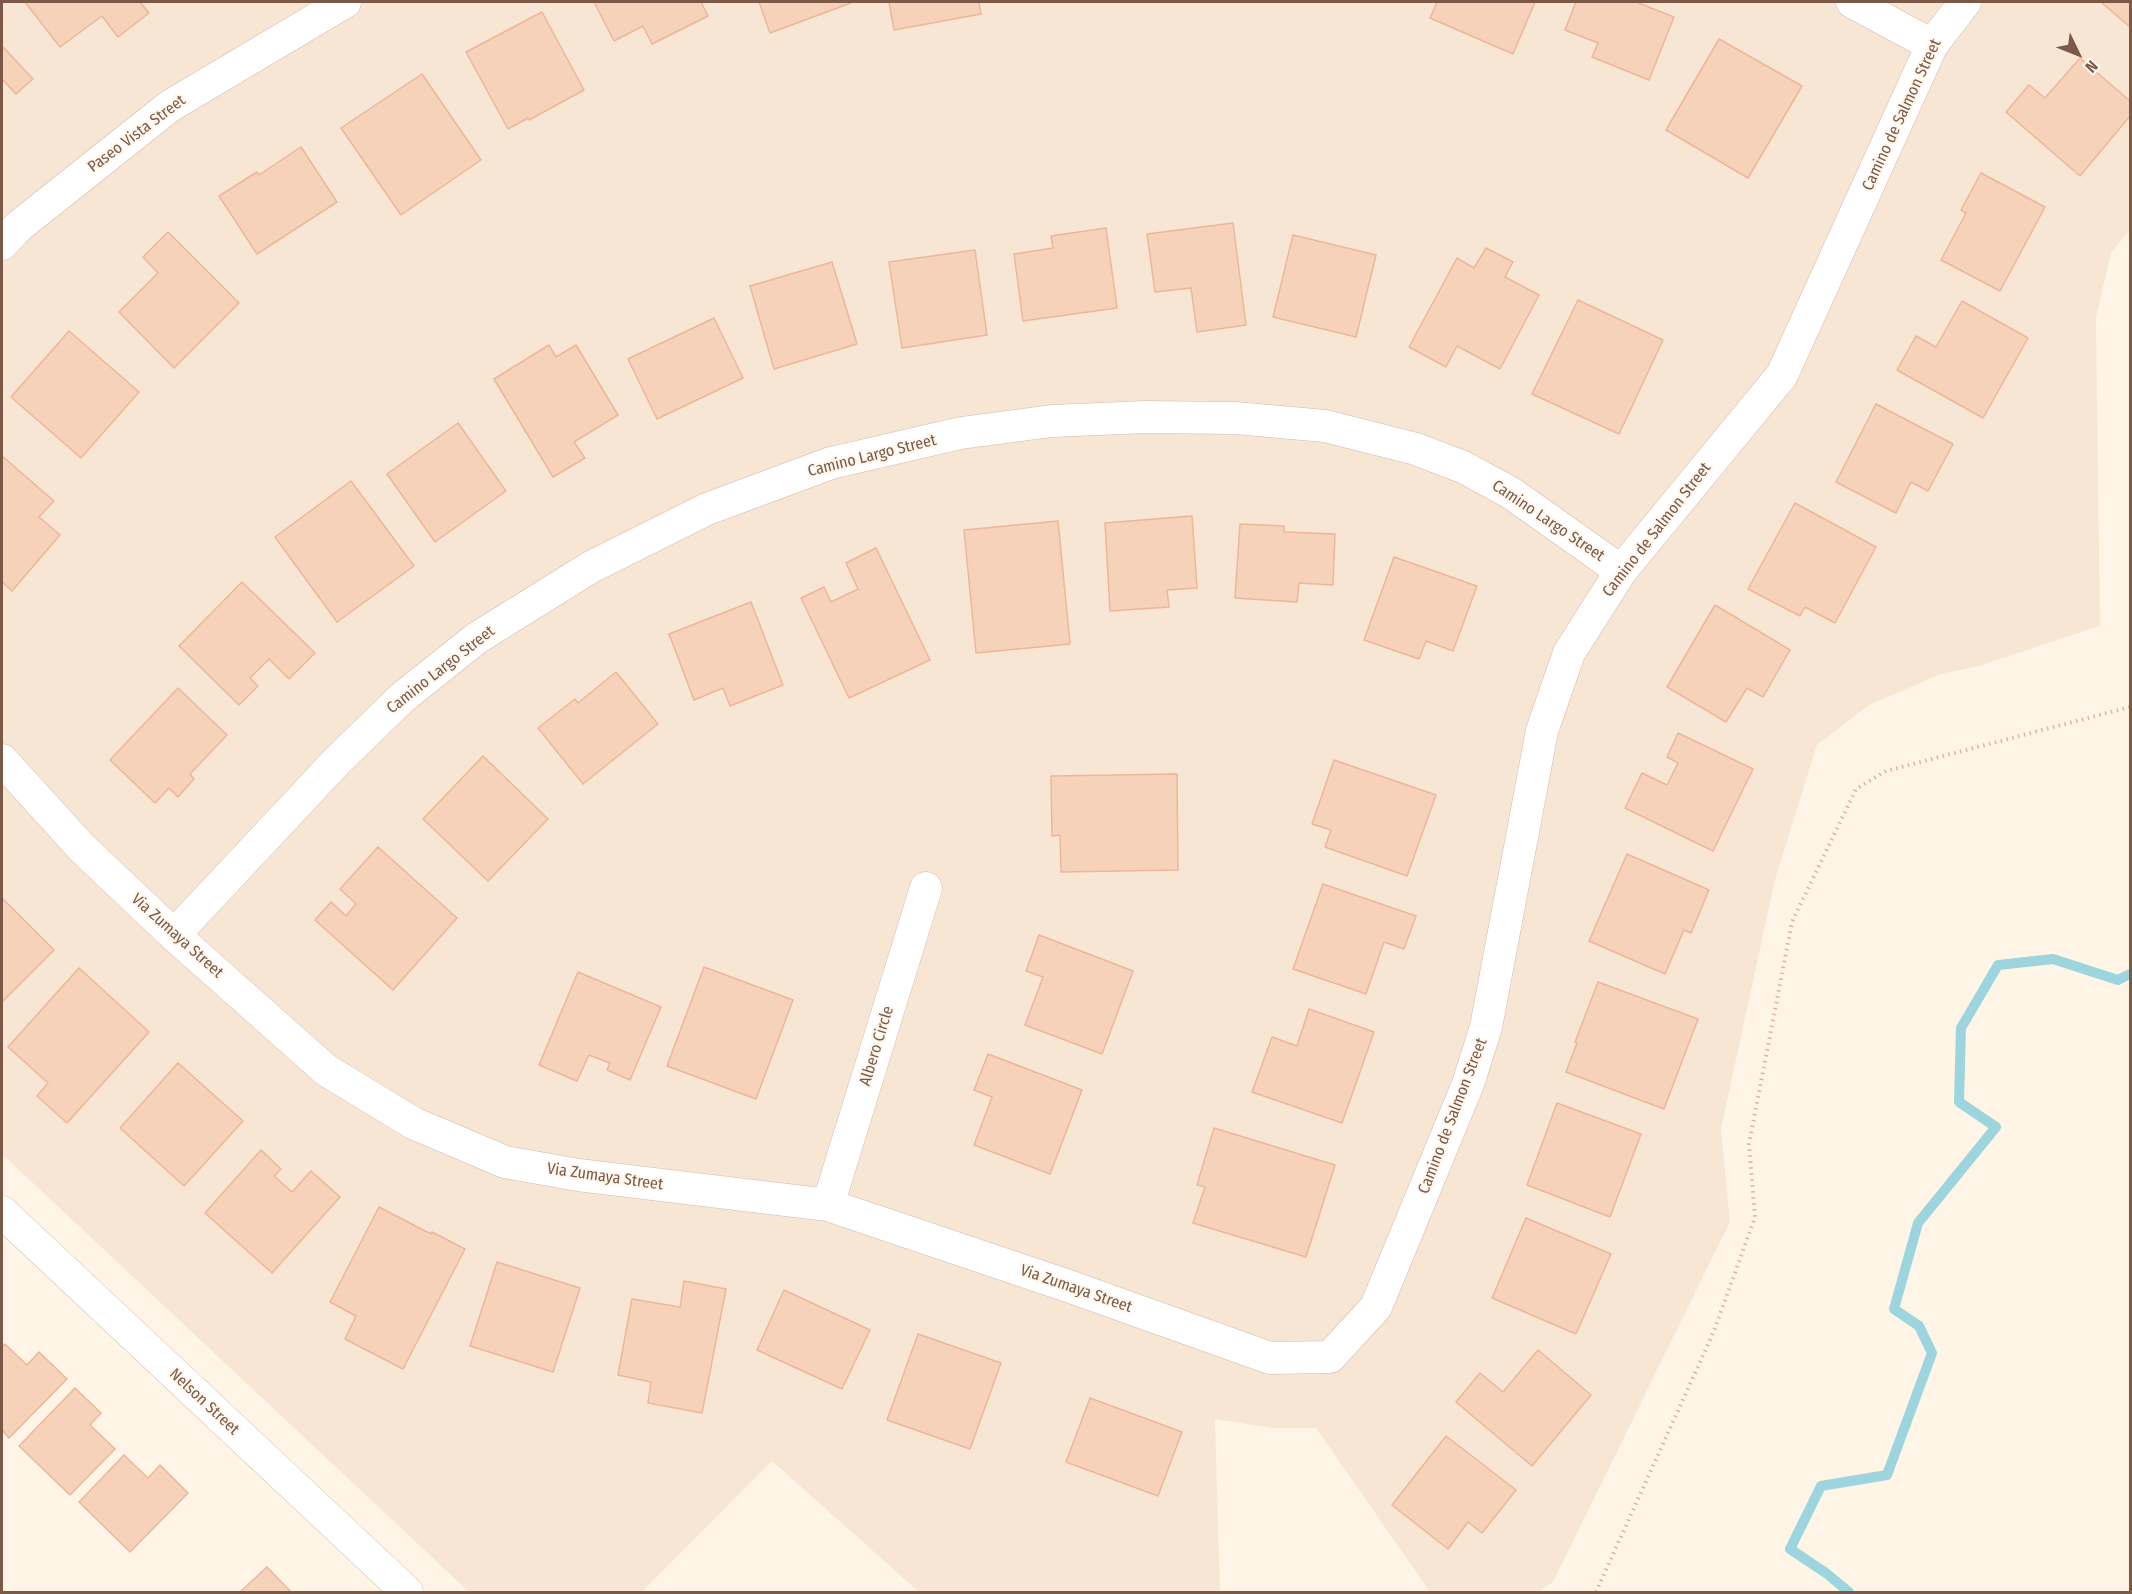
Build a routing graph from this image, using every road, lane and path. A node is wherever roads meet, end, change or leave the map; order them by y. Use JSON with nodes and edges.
{"nodes":[{"id":1,"x":345,"y":2,"type":"edge"},
{"id":2,"x":1852,"y":2,"type":"edge"},
{"id":3,"x":1965,"y":2,"type":"edge"},
{"id":4,"x":1932,"y":45,"type":"junction"},
{"id":5,"x":2,"y":244,"type":"edge"},
{"id":6,"x":1621,"y":572,"type":"junction"},
{"id":7,"x":2130,"y":707,"type":"edge"},
{"id":8,"x":2,"y":760,"type":"edge"},
{"id":9,"x":926,"y":888,"type":"dead end"},
{"id":10,"x":174,"y":935,"type":"junction"},
{"id":11,"x":828,"y":1205,"type":"junction"},
{"id":12,"x":2,"y":1212,"type":"edge"},
{"id":13,"x":1330,"y":1357,"type":"joint"},
{"id":14,"x":407,"y":1593,"type":"edge"},
{"id":15,"x":1596,"y":1593,"type":"edge"}],
"edges":[{"from":1,"to":5,"type":"street","name":"Paseo Vista Street"},
{"from":2,"to":4,"type":"street"},
{"from":3,"to":4,"type":"street","name":"Camino de Salmon Street"},
{"from":4,"to":6,"type":"street","name":"Camino de Salmon Street"},
{"from":6,"to":10,"type":"street","name":"Camino Largo Street"},
{"from":6,"to":13,"type":"street","name":"Camino de Salmon Street"},
{"from":7,"to":15,"type":"path"},
{"from":8,"to":10,"type":"street","name":"Via Zumaya Street"},
{"from":9,"to":11,"type":"street","name":"Albero Circle"},
{"from":10,"to":11,"type":"street","name":"Via Zumaya Street"},
{"from":11,"to":13,"type":"street","name":"Via Zumaya Street"},
{"from":12,"to":14,"type":"street","name":"Nelson Street"}]}
